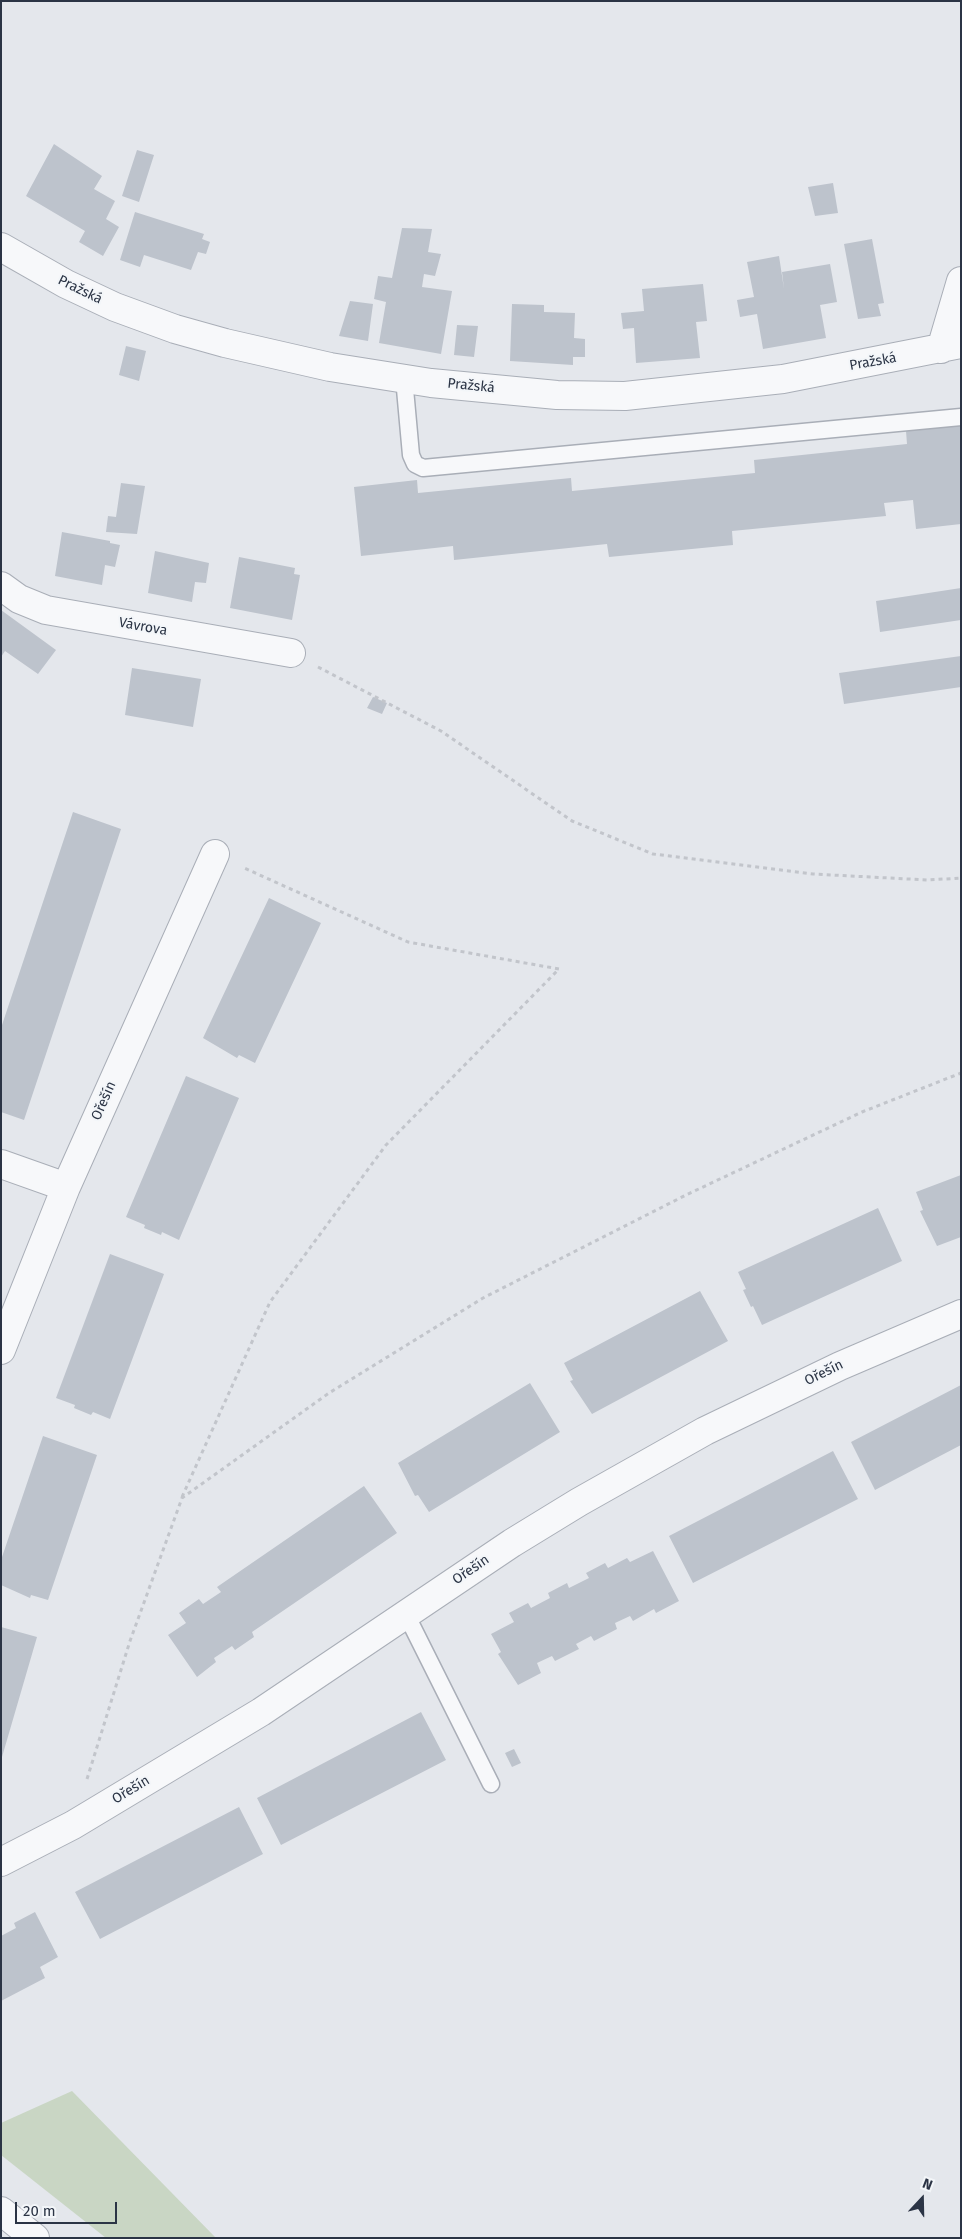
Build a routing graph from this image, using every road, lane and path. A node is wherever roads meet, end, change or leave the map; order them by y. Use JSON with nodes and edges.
{"nodes":[{"id":1,"x":1,"y":247,"type":"edge"},
{"id":2,"x":961,"y":282,"type":"edge"},
{"id":3,"x":951,"y":347,"type":"edge"},
{"id":4,"x":404,"y":378,"type":"junction"},
{"id":5,"x":961,"y":417,"type":"edge"},
{"id":6,"x":1,"y":586,"type":"edge"},
{"id":7,"x":291,"y":652,"type":"joint"},
{"id":8,"x":215,"y":854,"type":"joint"},
{"id":9,"x":961,"y":878,"type":"edge"},
{"id":10,"x":961,"y":1073,"type":"edge"},
{"id":11,"x":1,"y":1164,"type":"edge"},
{"id":12,"x":66,"y":1187,"type":"junction"},
{"id":13,"x":961,"y":1314,"type":"edge"},
{"id":14,"x":1,"y":1350,"type":"edge"},
{"id":15,"x":182,"y":1498,"type":"junction"},
{"id":16,"x":406,"y":1614,"type":"junction"},
{"id":17,"x":491,"y":1784,"type":"dead end"},
{"id":18,"x":73,"y":1825,"type":"junction"},
{"id":19,"x":1,"y":1862,"type":"edge"},
{"id":20,"x":1,"y":2211,"type":"edge"},
{"id":21,"x":35,"y":2238,"type":"edge"}],
"edges":[{"from":1,"to":4,"type":"street","name":"Pražská"},
{"from":2,"to":3,"type":"street"},
{"from":3,"to":4,"type":"street","name":"Pražská"},
{"from":4,"to":5,"type":"lane"},
{"from":6,"to":7,"type":"street","name":"Vávrova"},
{"from":7,"to":9,"type":"path"},
{"from":8,"to":12,"type":"street","name":"Ořešín"},
{"from":8,"to":15,"type":"path"},
{"from":10,"to":15,"type":"path"},
{"from":11,"to":12,"type":"street"},
{"from":12,"to":14,"type":"street","name":"Ořešín"},
{"from":13,"to":16,"type":"street","name":"Ořešín"},
{"from":15,"to":18,"type":"path"},
{"from":16,"to":17,"type":"lane"},
{"from":16,"to":18,"type":"street","name":"Ořešín"},
{"from":18,"to":19,"type":"street","name":"Ořešín"},
{"from":20,"to":21,"type":"street"}]}
